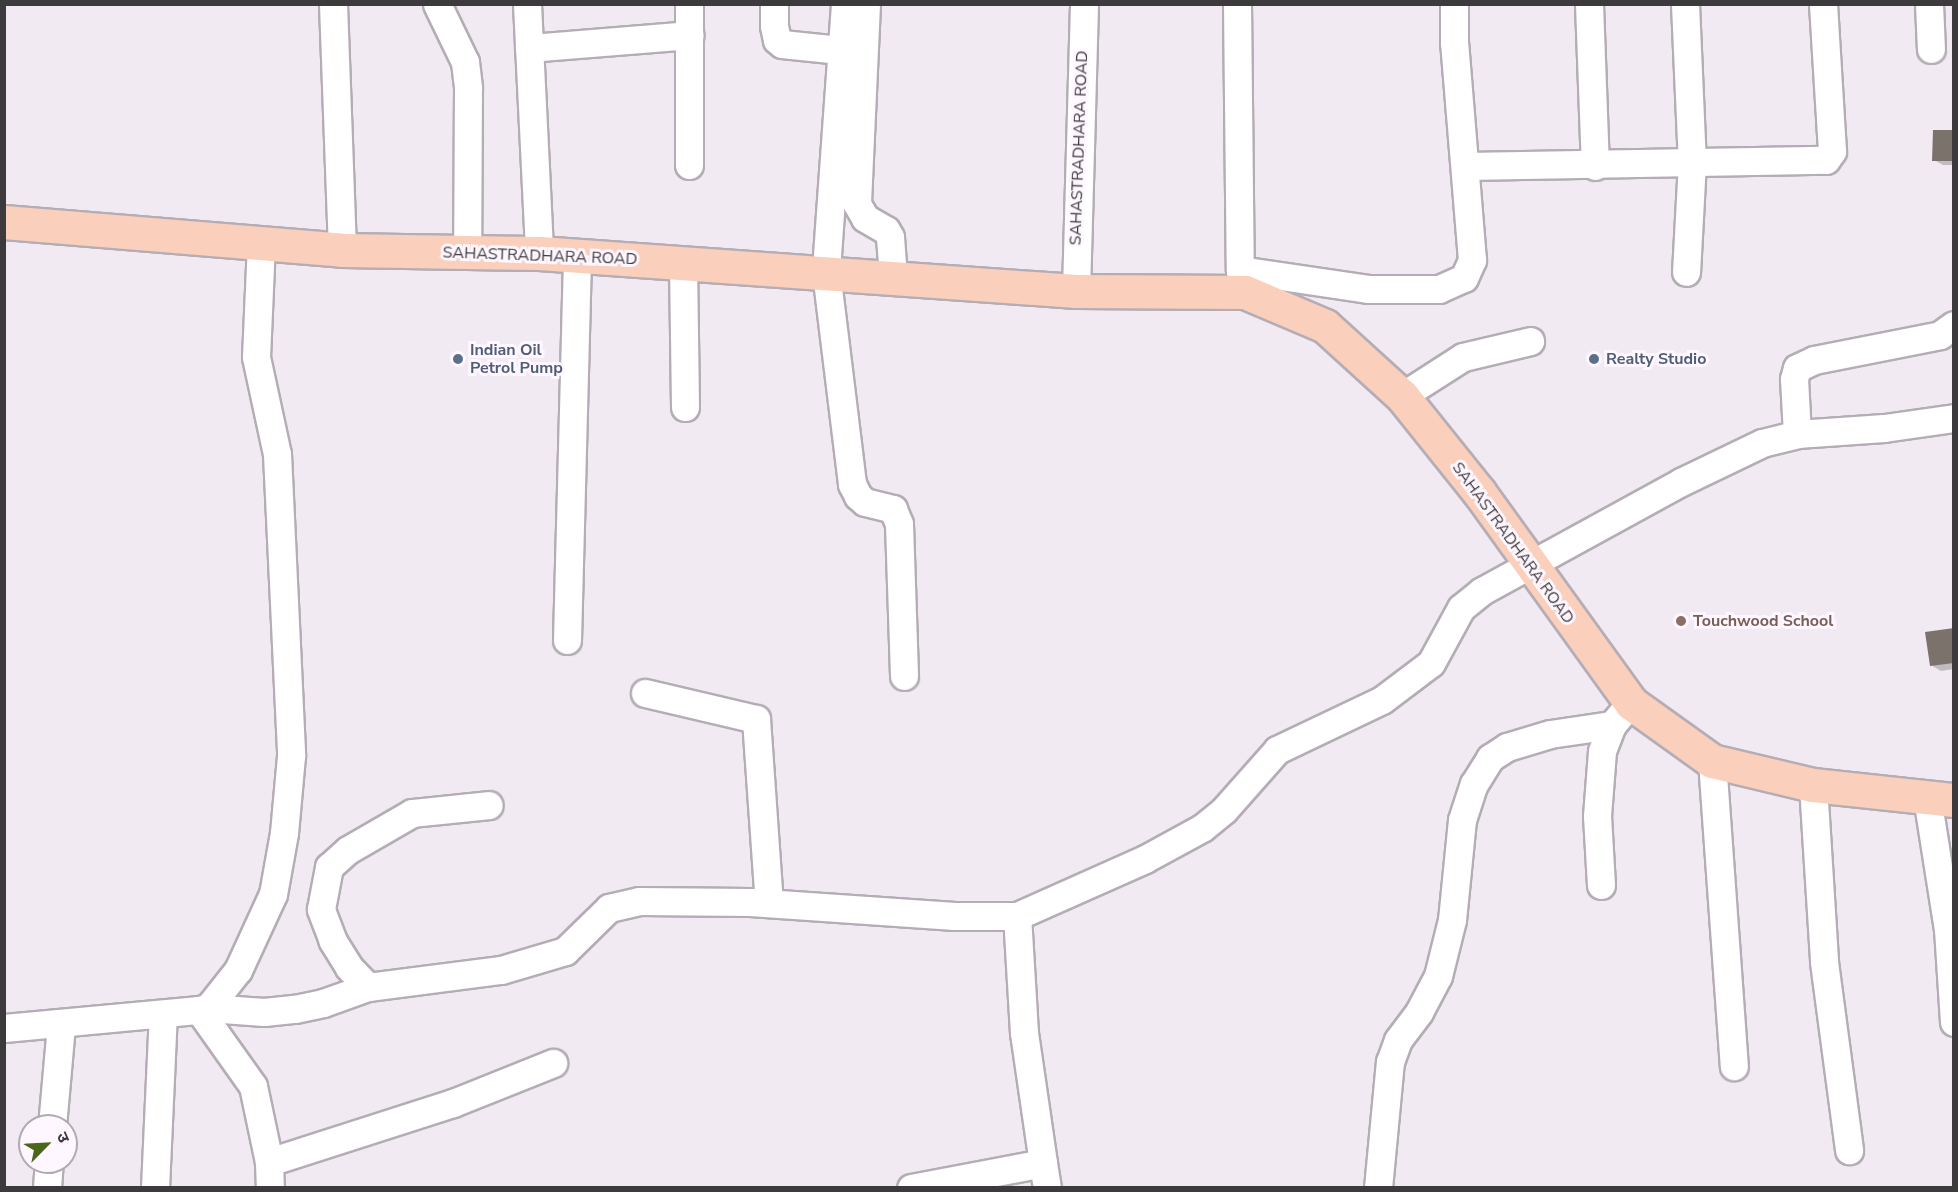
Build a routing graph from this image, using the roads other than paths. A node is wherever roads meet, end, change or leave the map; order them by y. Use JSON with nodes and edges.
{"nodes":[{"id":1,"x":333,"y":4,"type":"edge"},
{"id":2,"x":437,"y":4,"type":"edge"},
{"id":3,"x":527,"y":4,"type":"edge"},
{"id":4,"x":689,"y":4,"type":"edge"},
{"id":5,"x":774,"y":4,"type":"edge"},
{"id":6,"x":845,"y":4,"type":"edge"},
{"id":7,"x":866,"y":4,"type":"edge"},
{"id":8,"x":1084,"y":4,"type":"edge"},
{"id":9,"x":1237,"y":4,"type":"edge"},
{"id":10,"x":1454,"y":4,"type":"edge"},
{"id":11,"x":1589,"y":4,"type":"edge"},
{"id":12,"x":1685,"y":4,"type":"edge"},
{"id":13,"x":1823,"y":4,"type":"edge"},
{"id":14,"x":1929,"y":4,"type":"edge"},
{"id":15,"x":689,"y":35,"type":"junction"},
{"id":16,"x":529,"y":48,"type":"junction"},
{"id":17,"x":1931,"y":49,"type":"dead end"},
{"id":18,"x":840,"y":50,"type":"junction"},
{"id":19,"x":1692,"y":162,"type":"junction"},
{"id":20,"x":689,"y":165,"type":"dead end"},
{"id":21,"x":1465,"y":166,"type":"junction"},
{"id":22,"x":1595,"y":166,"type":"junction"},
{"id":23,"x":4,"y":222,"type":"edge"},
{"id":24,"x":261,"y":243,"type":"junction"},
{"id":25,"x":342,"y":250,"type":"junction"},
{"id":26,"x":467,"y":252,"type":"junction"},
{"id":27,"x":539,"y":253,"type":"junction"},
{"id":28,"x":577,"y":255,"type":"junction"},
{"id":29,"x":683,"y":263,"type":"junction"},
{"id":30,"x":826,"y":272,"type":"junction"},
{"id":31,"x":1686,"y":272,"type":"dead end"},
{"id":32,"x":893,"y":277,"type":"junction"},
{"id":33,"x":1242,"y":281,"type":"junction"},
{"id":34,"x":1076,"y":291,"type":"junction"},
{"id":35,"x":1953,"y":326,"type":"edge"},
{"id":36,"x":1530,"y":341,"type":"dead end"},
{"id":37,"x":1402,"y":396,"type":"junction"},
{"id":38,"x":685,"y":407,"type":"dead end"},
{"id":39,"x":1953,"y":418,"type":"edge"},
{"id":40,"x":1797,"y":434,"type":"junction"},
{"id":41,"x":1529,"y":564,"type":"junction"},
{"id":42,"x":567,"y":639,"type":"dead end"},
{"id":43,"x":904,"y":676,"type":"dead end"},
{"id":44,"x":645,"y":693,"type":"dead end"},
{"id":45,"x":1621,"y":714,"type":"junction"},
{"id":46,"x":1712,"y":761,"type":"junction"},
{"id":47,"x":1813,"y":785,"type":"junction"},
{"id":48,"x":1940,"y":799,"type":"edge"},
{"id":49,"x":489,"y":805,"type":"dead end"},
{"id":50,"x":1601,"y":885,"type":"dead end"},
{"id":51,"x":768,"y":903,"type":"junction"},
{"id":52,"x":1017,"y":916,"type":"junction"},
{"id":53,"x":1951,"y":933,"type":"edge"},
{"id":54,"x":1952,"y":970,"type":"edge"},
{"id":55,"x":368,"y":987,"type":"junction"},
{"id":56,"x":204,"y":1009,"type":"junction"},
{"id":57,"x":163,"y":1015,"type":"junction"},
{"id":58,"x":1953,"y":1022,"type":"edge"},
{"id":59,"x":61,"y":1025,"type":"junction"},
{"id":60,"x":4,"y":1028,"type":"edge"},
{"id":61,"x":553,"y":1063,"type":"dead end"},
{"id":62,"x":1734,"y":1066,"type":"dead end"},
{"id":63,"x":53,"y":1114,"type":"edge"},
{"id":64,"x":1849,"y":1150,"type":"dead end"},
{"id":65,"x":270,"y":1175,"type":"edge"},
{"id":66,"x":1045,"y":1175,"type":"edge"},
{"id":67,"x":155,"y":1188,"type":"edge"},
{"id":68,"x":911,"y":1188,"type":"edge"},
{"id":69,"x":1378,"y":1188,"type":"edge"}],
"edges":[{"from":1,"to":25,"type":"street"},
{"from":2,"to":26,"type":"street"},
{"from":3,"to":16,"type":"street"},
{"from":4,"to":15,"type":"street"},
{"from":5,"to":18,"type":"street"},
{"from":6,"to":18,"type":"street"},
{"from":7,"to":32,"type":"street"},
{"from":8,"to":34,"type":"street","name":"SAHASTRADHARA ROAD"},
{"from":9,"to":33,"type":"street"},
{"from":10,"to":21,"type":"street"},
{"from":11,"to":22,"type":"street"},
{"from":12,"to":19,"type":"street"},
{"from":13,"to":19,"type":"street"},
{"from":14,"to":17,"type":"street"},
{"from":15,"to":16,"type":"street"},
{"from":15,"to":20,"type":"street"},
{"from":16,"to":27,"type":"street"},
{"from":18,"to":30,"type":"street"},
{"from":19,"to":22,"type":"street"},
{"from":19,"to":31,"type":"street"},
{"from":21,"to":22,"type":"street"},
{"from":21,"to":33,"type":"street"},
{"from":23,"to":24,"type":"main road","name":"SAHASTRADHARA ROAD"},
{"from":24,"to":25,"type":"main road","name":"SAHASTRADHARA ROAD"},
{"from":24,"to":56,"type":"street"},
{"from":25,"to":26,"type":"main road","name":"SAHASTRADHARA ROAD"},
{"from":26,"to":27,"type":"main road","name":"SAHASTRADHARA ROAD"},
{"from":27,"to":28,"type":"main road","name":"SAHASTRADHARA ROAD"},
{"from":28,"to":29,"type":"main road","name":"SAHASTRADHARA ROAD"},
{"from":28,"to":42,"type":"street"},
{"from":29,"to":30,"type":"main road","name":"SAHASTRADHARA ROAD"},
{"from":29,"to":38,"type":"street"},
{"from":30,"to":32,"type":"main road","name":"SAHASTRADHARA ROAD"},
{"from":30,"to":43,"type":"street"},
{"from":32,"to":34,"type":"main road","name":"SAHASTRADHARA ROAD"},
{"from":33,"to":34,"type":"main road","name":"SAHASTRADHARA ROAD"},
{"from":33,"to":37,"type":"main road","name":"SAHASTRADHARA ROAD"},
{"from":35,"to":40,"type":"street"},
{"from":36,"to":37,"type":"street"},
{"from":37,"to":41,"type":"main road","name":"SAHASTRADHARA ROAD"},
{"from":39,"to":40,"type":"street"},
{"from":40,"to":41,"type":"street"},
{"from":41,"to":45,"type":"main road","name":"SAHASTRADHARA ROAD"},
{"from":41,"to":52,"type":"street"},
{"from":44,"to":51,"type":"street"},
{"from":45,"to":46,"type":"main road","name":"SAHASTRADHARA ROAD"},
{"from":45,"to":50,"type":"street"},
{"from":45,"to":69,"type":"street"},
{"from":46,"to":47,"type":"main road","name":"SAHASTRADHARA ROAD"},
{"from":46,"to":62,"type":"street"},
{"from":47,"to":48,"type":"main road","name":"SAHASTRADHARA ROAD"},
{"from":47,"to":64,"type":"street"},
{"from":48,"to":53,"type":"street"},
{"from":49,"to":55,"type":"street"},
{"from":51,"to":52,"type":"street"},
{"from":51,"to":55,"type":"street"},
{"from":52,"to":66,"type":"street"},
{"from":53,"to":54,"type":"street"},
{"from":54,"to":58,"type":"street"},
{"from":55,"to":56,"type":"street"},
{"from":56,"to":57,"type":"street"},
{"from":56,"to":65,"type":"street"},
{"from":57,"to":59,"type":"street"},
{"from":57,"to":67,"type":"street"},
{"from":59,"to":60,"type":"street"},
{"from":59,"to":63,"type":"street"},
{"from":61,"to":65,"type":"street"},
{"from":66,"to":68,"type":"street"}]}
